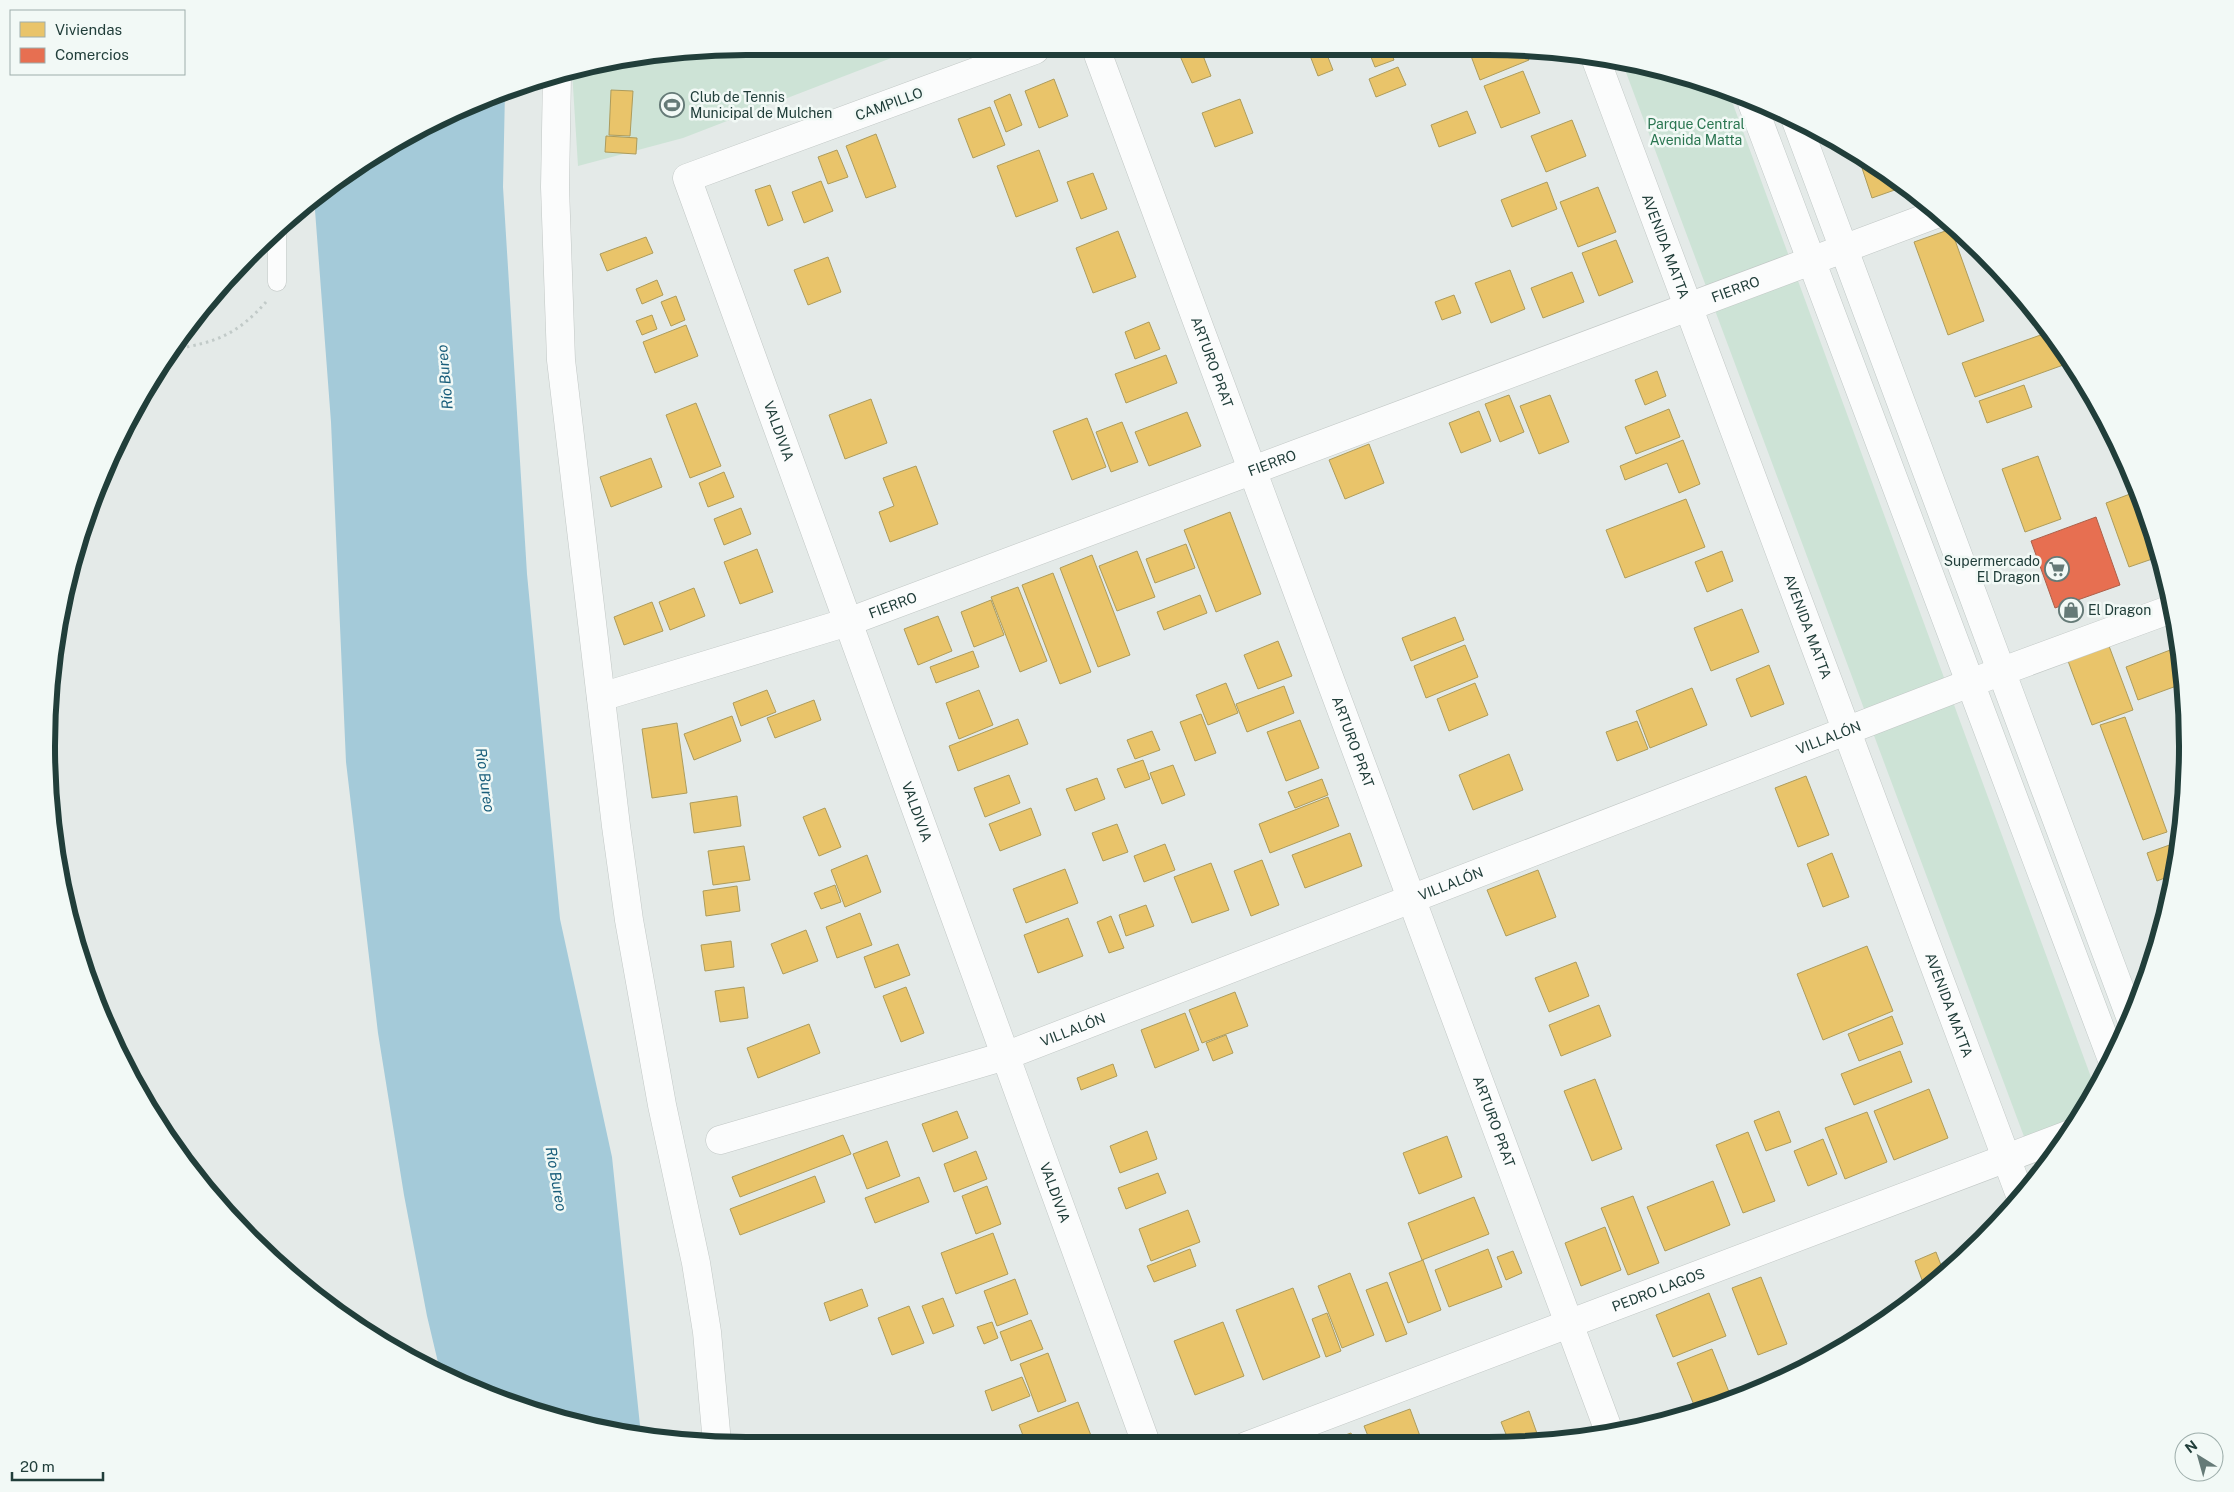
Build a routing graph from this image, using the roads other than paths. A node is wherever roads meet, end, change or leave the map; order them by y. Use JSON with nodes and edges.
{"nodes":[{"id":1,"x":1021,"y":55,"type":"edge"},
{"id":2,"x":1098,"y":55,"type":"edge"},
{"id":3,"x":1598,"y":64,"type":"edge"},
{"id":4,"x":557,"y":82,"type":"edge"},
{"id":5,"x":1754,"y":109,"type":"edge"},
{"id":6,"x":1799,"y":129,"type":"edge"},
{"id":7,"x":687,"y":178,"type":"joint"},
{"id":8,"x":1931,"y":216,"type":"edge"},
{"id":9,"x":277,"y":238,"type":"edge"},
{"id":10,"x":1844,"y":248,"type":"junction"},
{"id":11,"x":1811,"y":261,"type":"junction"},
{"id":12,"x":277,"y":282,"type":"road end"},
{"id":13,"x":1688,"y":306,"type":"junction"},
{"id":14,"x":1252,"y":470,"type":"junction"},
{"id":15,"x":2166,"y":611,"type":"edge"},
{"id":16,"x":848,"y":622,"type":"junction"},
{"id":17,"x":2002,"y":671,"type":"junction"},
{"id":18,"x":1970,"y":683,"type":"junction"},
{"id":19,"x":601,"y":697,"type":"junction"},
{"id":20,"x":1846,"y":730,"type":"junction"},
{"id":21,"x":1411,"y":897,"type":"junction"},
{"id":22,"x":2127,"y":1007,"type":"edge"},
{"id":23,"x":2109,"y":1051,"type":"edge"},
{"id":24,"x":1005,"y":1056,"type":"junction"},
{"id":25,"x":2057,"y":1139,"type":"edge"},
{"id":26,"x":720,"y":1140,"type":"dead end"},
{"id":27,"x":2006,"y":1157,"type":"junction"},
{"id":28,"x":2018,"y":1190,"type":"edge"},
{"id":29,"x":1569,"y":1323,"type":"junction"},
{"id":30,"x":1607,"y":1426,"type":"edge"},
{"id":31,"x":716,"y":1436,"type":"edge"},
{"id":32,"x":1143,"y":1437,"type":"edge"},
{"id":33,"x":1270,"y":1437,"type":"edge"}],
"edges":[{"from":1,"to":7,"type":"street","name":"CAMPILLO"},
{"from":2,"to":14,"type":"street","name":"ARTURO PRAT"},
{"from":3,"to":13,"type":"street","name":"AVENIDA MATTA"},
{"from":4,"to":19,"type":"street"},
{"from":5,"to":11,"type":"street"},
{"from":6,"to":10,"type":"street"},
{"from":7,"to":16,"type":"street","name":"VALDIVIA"},
{"from":8,"to":10,"type":"street","name":"FIERRO"},
{"from":9,"to":12,"type":"lane"},
{"from":10,"to":11,"type":"street","name":"FIERRO"},
{"from":10,"to":17,"type":"street"},
{"from":11,"to":13,"type":"street","name":"FIERRO"},
{"from":11,"to":18,"type":"street"},
{"from":13,"to":14,"type":"street","name":"FIERRO"},
{"from":13,"to":20,"type":"street","name":"AVENIDA MATTA"},
{"from":14,"to":16,"type":"street","name":"FIERRO"},
{"from":14,"to":21,"type":"street","name":"ARTURO PRAT"},
{"from":15,"to":17,"type":"street","name":"VILLALÓN"},
{"from":16,"to":19,"type":"street","name":"FIERRO"},
{"from":16,"to":24,"type":"street","name":"VALDIVIA"},
{"from":17,"to":18,"type":"street","name":"VILLALÓN"},
{"from":17,"to":22,"type":"street"},
{"from":18,"to":20,"type":"street","name":"VILLALÓN"},
{"from":18,"to":23,"type":"street"},
{"from":19,"to":31,"type":"street"},
{"from":20,"to":21,"type":"street","name":"VILLALÓN"},
{"from":20,"to":27,"type":"street","name":"AVENIDA MATTA"},
{"from":21,"to":24,"type":"street","name":"VILLALÓN"},
{"from":21,"to":29,"type":"street","name":"ARTURO PRAT"},
{"from":24,"to":26,"type":"street","name":"VILLALÓN"},
{"from":24,"to":32,"type":"street","name":"VALDIVIA"},
{"from":25,"to":27,"type":"street","name":"PEDRO LAGOS"},
{"from":27,"to":28,"type":"street","name":"AVENIDA MATTA"},
{"from":27,"to":29,"type":"street","name":"PEDRO LAGOS"},
{"from":29,"to":30,"type":"street","name":"ARTURO PRAT"},
{"from":29,"to":33,"type":"street","name":"PEDRO LAGOS"}]}
